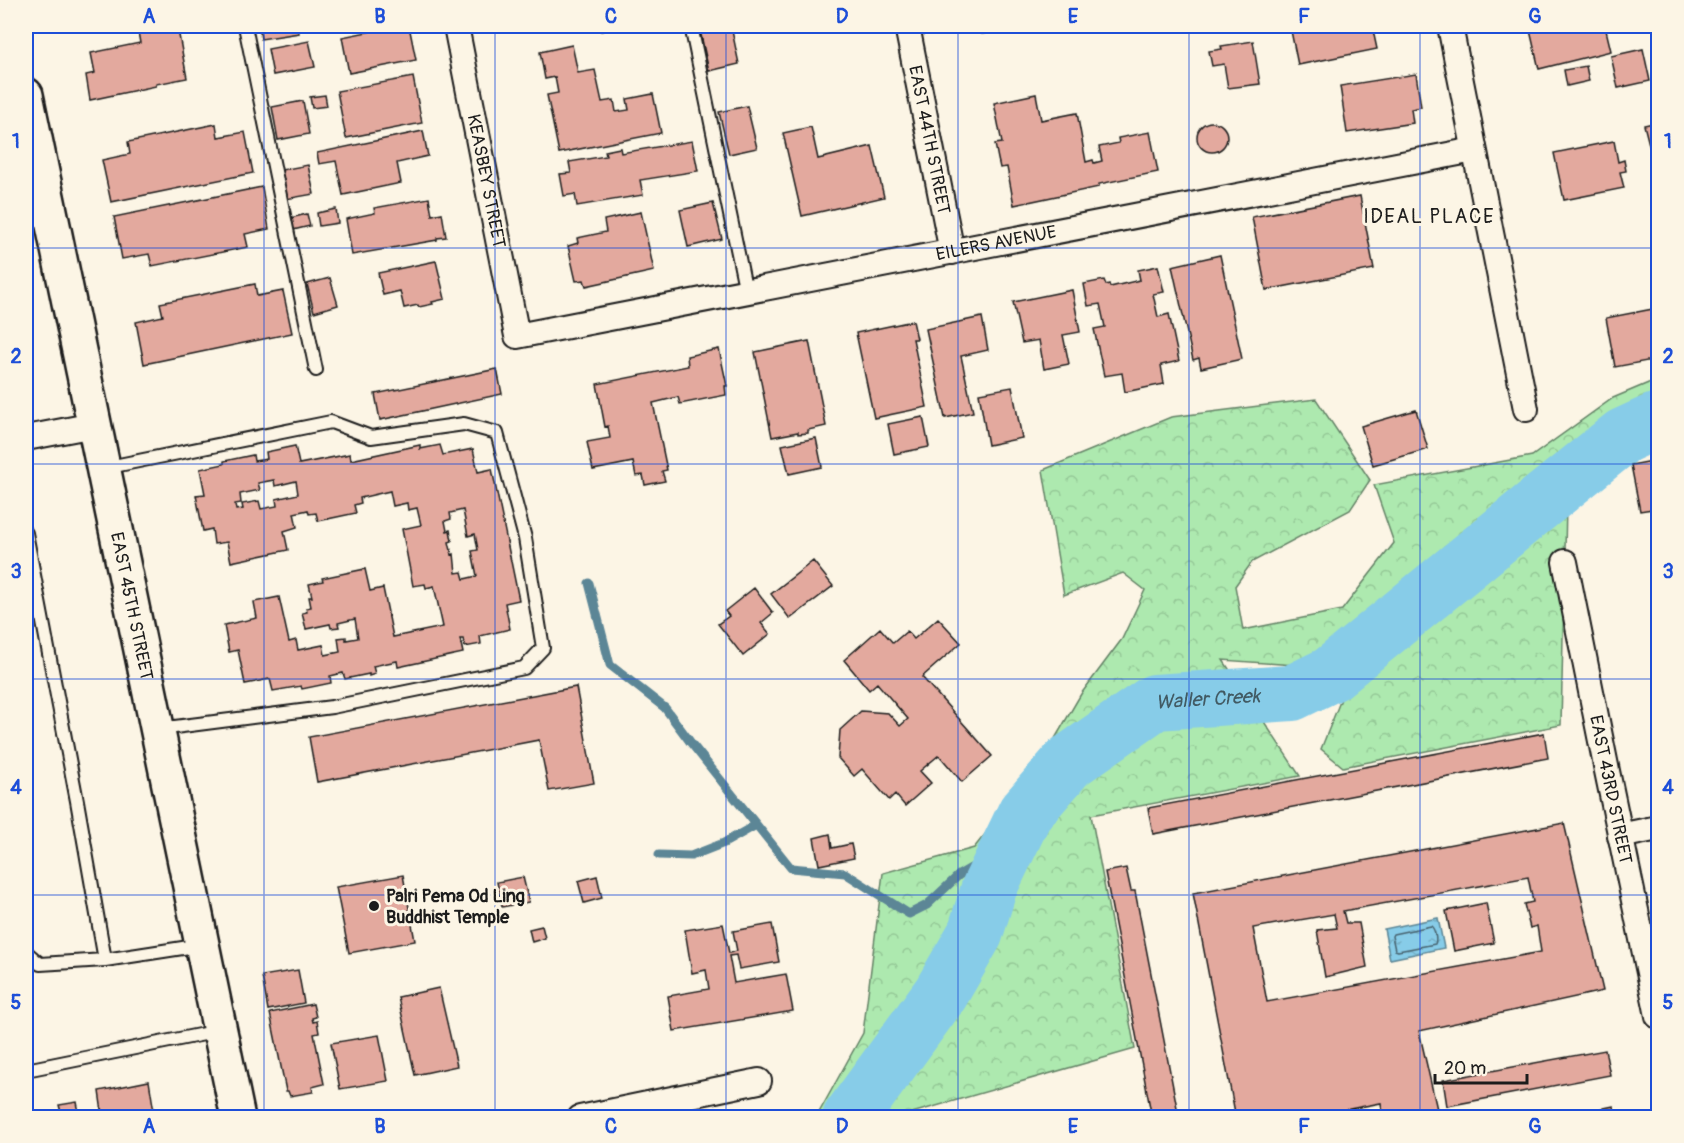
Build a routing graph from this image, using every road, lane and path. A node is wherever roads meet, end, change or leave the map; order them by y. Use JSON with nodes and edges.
{"nodes":[{"id":1,"x":244,"y":26,"type":"edge"},
{"id":2,"x":456,"y":26,"type":"edge"},
{"id":3,"x":691,"y":26,"type":"edge"},
{"id":4,"x":907,"y":26,"type":"edge"},
{"id":5,"x":1450,"y":26,"type":"edge"},
{"id":6,"x":26,"y":95,"type":"edge"},
{"id":7,"x":1474,"y":150,"type":"junction"},
{"id":8,"x":952,"y":252,"type":"junction"},
{"id":9,"x":746,"y":292,"type":"junction"},
{"id":10,"x":518,"y":336,"type":"joint"},
{"id":11,"x":316,"y":370,"type":"dead end"},
{"id":12,"x":1526,"y":409,"type":"dead end"},
{"id":13,"x":94,"y":425,"type":"junction"},
{"id":14,"x":26,"y":438,"type":"edge"},
{"id":15,"x":103,"y":468,"type":"junction"},
{"id":16,"x":26,"y":533,"type":"edge"},
{"id":17,"x":1565,"y":562,"type":"dead end"},
{"id":18,"x":158,"y":729,"type":"junction"},
{"id":19,"x":1659,"y":828,"type":"edge"},
{"id":20,"x":1620,"y":836,"type":"junction"},
{"id":21,"x":203,"y":945,"type":"junction"},
{"id":22,"x":26,"y":952,"type":"edge"},
{"id":23,"x":105,"y":960,"type":"junction"},
{"id":24,"x":26,"y":964,"type":"edge"},
{"id":25,"x":40,"y":964,"type":"junction"},
{"id":26,"x":1659,"y":1016,"type":"edge"},
{"id":27,"x":221,"y":1031,"type":"junction"},
{"id":28,"x":26,"y":1070,"type":"edge"},
{"id":29,"x":759,"y":1080,"type":"dead end"},
{"id":30,"x":238,"y":1118,"type":"edge"},
{"id":31,"x":580,"y":1118,"type":"edge"}],
"edges":[{"from":1,"to":11,"type":"lane"},
{"from":2,"to":10,"type":"street","name":"KEASBEY STREET"},
{"from":3,"to":9,"type":"lane"},
{"from":4,"to":8,"type":"street","name":"EAST 44TH STREET"},
{"from":5,"to":7,"type":"street"},
{"from":6,"to":13,"type":"main road","name":"EAST 45TH STREET"},
{"from":7,"to":8,"type":"street","name":"EILERS AVENUE"},
{"from":7,"to":12,"type":"street"},
{"from":8,"to":9,"type":"street","name":"EILERS AVENUE"},
{"from":9,"to":10,"type":"street","name":"EILERS AVENUE"},
{"from":13,"to":14,"type":"street"},
{"from":13,"to":15,"type":"main road","name":"EAST 45TH STREET"},
{"from":15,"to":18,"type":"main road","name":"EAST 45TH STREET"},
{"from":15,"to":18,"type":"lane"},
{"from":16,"to":23,"type":"lane"},
{"from":17,"to":20,"type":"street","name":"EAST 43RD STREET"},
{"from":18,"to":21,"type":"main road","name":"EAST 45TH STREET"},
{"from":19,"to":20,"type":"street"},
{"from":20,"to":26,"type":"street","name":"EAST 43RD STREET"},
{"from":21,"to":23,"type":"lane"},
{"from":21,"to":27,"type":"main road","name":"EAST 45TH STREET"},
{"from":22,"to":25,"type":"lane"},
{"from":23,"to":25,"type":"lane"},
{"from":24,"to":25,"type":"lane"},
{"from":27,"to":28,"type":"lane"},
{"from":27,"to":30,"type":"main road","name":"EAST 45TH STREET"},
{"from":29,"to":31,"type":"street"}]}
